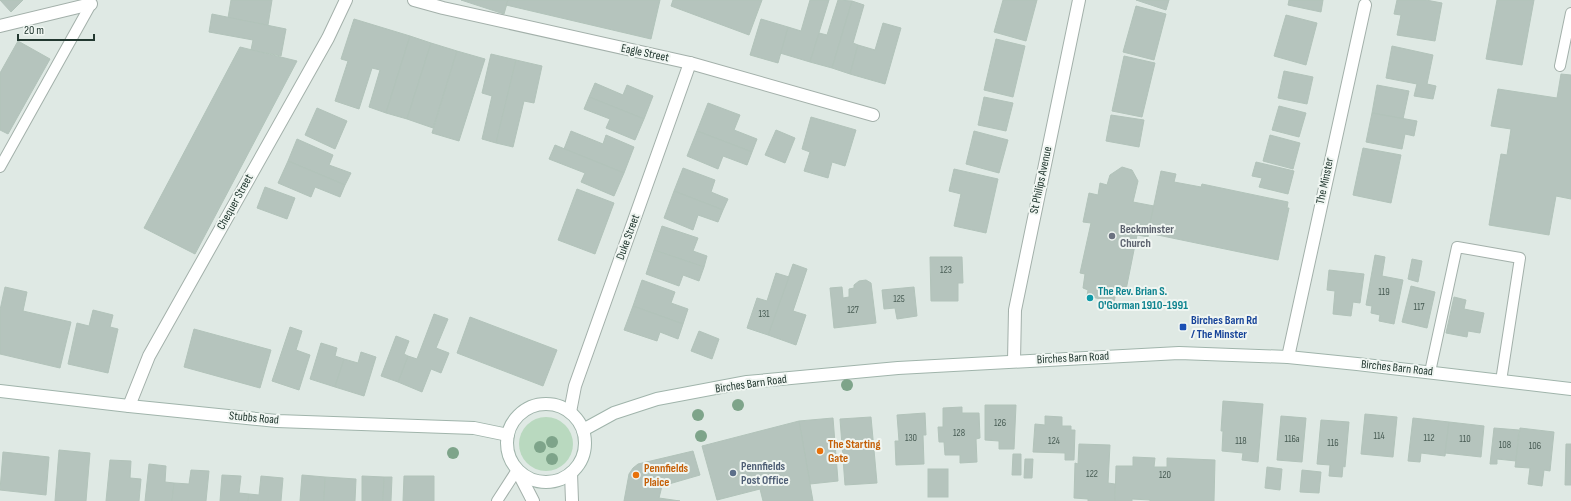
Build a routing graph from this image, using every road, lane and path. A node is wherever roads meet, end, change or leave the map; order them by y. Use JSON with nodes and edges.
{"nodes":[{"id":1,"x":346,"y":0,"type":"edge"},
{"id":2,"x":414,"y":0,"type":"edge"},
{"id":3,"x":1079,"y":0,"type":"edge"},
{"id":4,"x":89,"y":2,"type":"edge"},
{"id":5,"x":444,"y":4,"type":"edge"},
{"id":6,"x":1365,"y":5,"type":"dead end"},
{"id":7,"x":1571,"y":13,"type":"edge"},
{"id":8,"x":0,"y":26,"type":"edge"},
{"id":9,"x":690,"y":63,"type":"junction"},
{"id":10,"x":1560,"y":66,"type":"dead end"},
{"id":11,"x":873,"y":115,"type":"dead end"},
{"id":12,"x":0,"y":167,"type":"edge"},
{"id":13,"x":1288,"y":357,"type":"junction"},
{"id":14,"x":1014,"y":361,"type":"junction"},
{"id":15,"x":1430,"y":372,"type":"junction"},
{"id":16,"x":1501,"y":381,"type":"junction"},
{"id":17,"x":1571,"y":389,"type":"edge"},
{"id":18,"x":0,"y":390,"type":"edge"},
{"id":19,"x":129,"y":406,"type":"junction"},
{"id":20,"x":570,"y":412,"type":"junction"},
{"id":21,"x":583,"y":430,"type":"junction"},
{"id":22,"x":508,"y":435,"type":"junction"},
{"id":23,"x":517,"y":470,"type":"junction"},
{"id":24,"x":571,"y":472,"type":"junction"},
{"id":25,"x":498,"y":501,"type":"edge"},
{"id":26,"x":533,"y":501,"type":"edge"},
{"id":27,"x":572,"y":501,"type":"edge"}],
"edges":[{"from":1,"to":19,"type":"street","name":"Chequer Street"},
{"from":2,"to":5,"type":"street","name":"Eagle Street"},
{"from":3,"to":14,"type":"street","name":"St Philips Avenue"},
{"from":4,"to":8,"type":"street"},
{"from":4,"to":12,"type":"lane"},
{"from":5,"to":9,"type":"street","name":"Eagle Street"},
{"from":6,"to":13,"type":"street","name":"The Minster"},
{"from":7,"to":10,"type":"lane"},
{"from":9,"to":11,"type":"street","name":"Eagle Street"},
{"from":9,"to":20,"type":"street","name":"Duke Street"},
{"from":13,"to":14,"type":"street","name":"Birches Barn Road"},
{"from":13,"to":15,"type":"street","name":"Birches Barn Road"},
{"from":14,"to":21,"type":"street","name":"Birches Barn Road"},
{"from":15,"to":16,"type":"street","name":"Birches Barn Road"},
{"from":15,"to":16,"type":"lane"},
{"from":16,"to":17,"type":"street","name":"Birches Barn Road"},
{"from":18,"to":19,"type":"street","name":"Stubbs Road"},
{"from":19,"to":22,"type":"street","name":"Stubbs Road"},
{"from":20,"to":21,"type":"street"},
{"from":20,"to":22,"type":"street"},
{"from":21,"to":24,"type":"street"},
{"from":22,"to":23,"type":"street"},
{"from":23,"to":24,"type":"street"},
{"from":23,"to":25,"type":"lane"},
{"from":23,"to":26,"type":"street"},
{"from":24,"to":27,"type":"street"}]}
